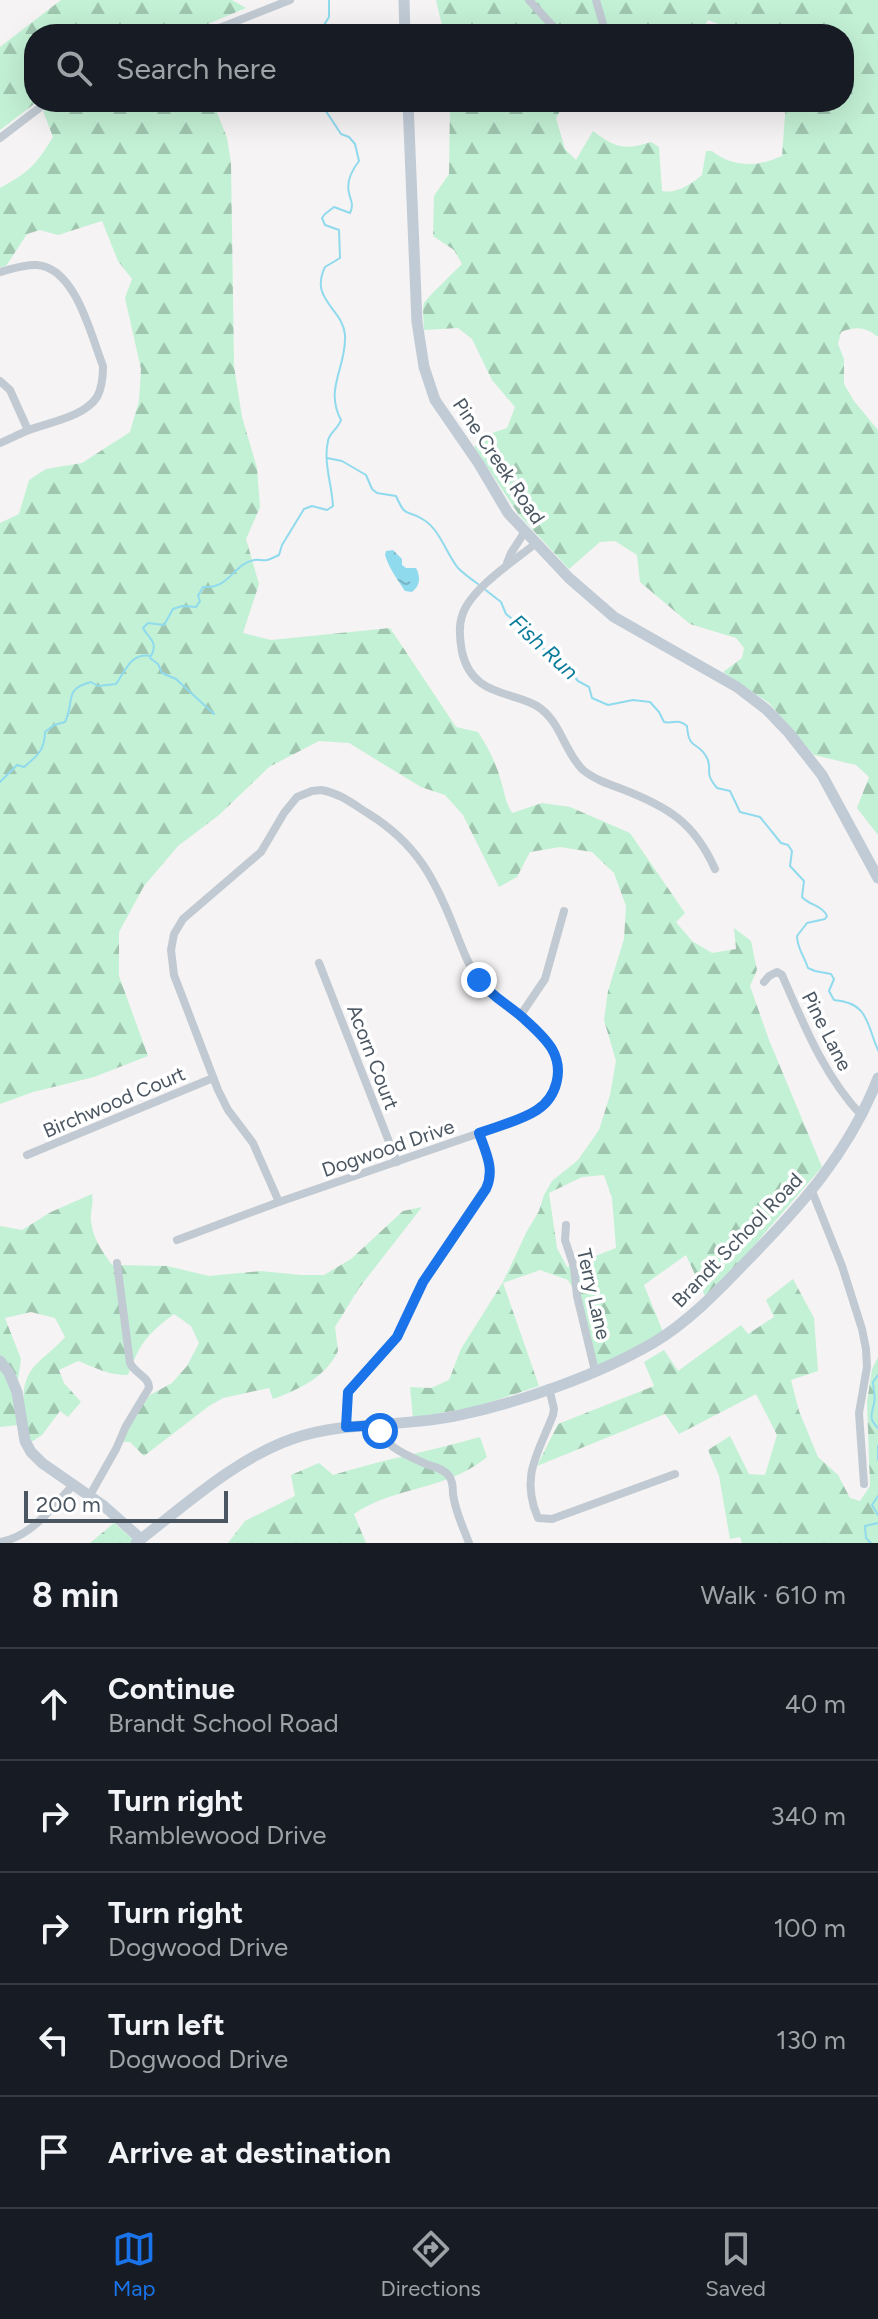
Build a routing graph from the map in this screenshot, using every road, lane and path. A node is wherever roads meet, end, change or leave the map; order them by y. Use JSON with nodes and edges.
{"nodes":[{"id":1,"x":290,"y":0,"type":"edge"},
{"id":2,"x":404,"y":0,"type":"edge"},
{"id":3,"x":529,"y":0,"type":"edge"},
{"id":4,"x":596,"y":0,"type":"edge"},
{"id":5,"x":229,"y":24,"type":"edge"},
{"id":6,"x":405,"y":24,"type":"edge"},
{"id":7,"x":551,"y":24,"type":"edge"},
{"id":8,"x":603,"y":24,"type":"edge"},
{"id":9,"x":34,"y":112,"type":"edge"},
{"id":10,"x":408,"y":112,"type":"edge"},
{"id":11,"x":0,"y":138,"type":"edge"},
{"id":12,"x":0,"y":272,"type":"edge"},
{"id":13,"x":0,"y":381,"type":"edge"},
{"id":14,"x":28,"y":430,"type":"junction"},
{"id":15,"x":0,"y":443,"type":"edge"},
{"id":16,"x":524,"y":533,"type":"junction"},
{"id":17,"x":535,"y":544,"type":"junction"},
{"id":18,"x":507,"y":563,"type":"junction"},
{"id":19,"x":715,"y":869,"type":"dead end"},
{"id":20,"x":878,"y":878,"type":"edge"},
{"id":21,"x":564,"y":911,"type":"dead end"},
{"id":22,"x":319,"y":963,"type":"dead end"},
{"id":23,"x":764,"y":982,"type":"dead end"},
{"id":24,"x":520,"y":1016,"type":"junction"},
{"id":25,"x":213,"y":1078,"type":"junction"},
{"id":26,"x":878,"y":1078,"type":"edge"},
{"id":27,"x":862,"y":1116,"type":"junction"},
{"id":28,"x":479,"y":1133,"type":"junction"},
{"id":29,"x":27,"y":1155,"type":"dead end"},
{"id":30,"x":397,"y":1162,"type":"junction"},
{"id":31,"x":812,"y":1191,"type":"junction"},
{"id":32,"x":279,"y":1202,"type":"junction"},
{"id":33,"x":566,"y":1225,"type":"dead end"},
{"id":34,"x":177,"y":1240,"type":"dead end"},
{"id":35,"x":117,"y":1263,"type":"dead end"},
{"id":36,"x":0,"y":1361,"type":"edge"},
{"id":37,"x":595,"y":1371,"type":"junction"},
{"id":38,"x":549,"y":1388,"type":"junction"},
{"id":39,"x":380,"y":1425,"type":"junction"},
{"id":40,"x":346,"y":1427,"type":"junction"},
{"id":41,"x":675,"y":1474,"type":"dead end"},
{"id":42,"x":74,"y":1484,"type":"junction"},
{"id":43,"x":864,"y":1484,"type":"dead end"},
{"id":44,"x":90,"y":1495,"type":"junction"},
{"id":45,"x":138,"y":1541,"type":"edge"},
{"id":46,"x":0,"y":1542,"type":"edge"},
{"id":47,"x":469,"y":1543,"type":"edge"}],
"edges":[{"from":1,"to":5,"type":"street"},
{"from":2,"to":6,"type":"street"},
{"from":3,"to":7,"type":"street"},
{"from":4,"to":8,"type":"street"},
{"from":9,"to":11,"type":"street"},
{"from":10,"to":16,"type":"street","name":"Pine Creek Road"},
{"from":12,"to":14,"type":"street"},
{"from":13,"to":14,"type":"street"},
{"from":14,"to":15,"type":"street"},
{"from":16,"to":17,"type":"street","name":"Pine Creek Road"},
{"from":16,"to":18,"type":"street"},
{"from":17,"to":18,"type":"street"},
{"from":17,"to":20,"type":"street","name":"Pine Creek Road"},
{"from":18,"to":19,"type":"street"},
{"from":21,"to":24,"type":"street"},
{"from":22,"to":30,"type":"street","name":"Acorn Court"},
{"from":23,"to":27,"type":"street","name":"Pine Lane"},
{"from":24,"to":25,"type":"street","name":"Dogwood Drive"},
{"from":24,"to":28,"type":"street","name":"Dogwood Drive"},
{"from":25,"to":29,"type":"street","name":"Birchwood Court"},
{"from":25,"to":32,"type":"street","name":"Dogwood Drive"},
{"from":26,"to":27,"type":"street","name":"Brandt School Road"},
{"from":27,"to":31,"type":"street","name":"Brandt School Road"},
{"from":28,"to":30,"type":"street","name":"Dogwood Drive"},
{"from":28,"to":40,"type":"street"},
{"from":30,"to":32,"type":"street","name":"Dogwood Drive"},
{"from":31,"to":37,"type":"street","name":"Brandt School Road"},
{"from":31,"to":43,"type":"street"},
{"from":32,"to":34,"type":"street"},
{"from":33,"to":37,"type":"street","name":"Terry Lane"},
{"from":35,"to":44,"type":"street"},
{"from":36,"to":42,"type":"street"},
{"from":37,"to":38,"type":"street","name":"Brandt School Road"},
{"from":38,"to":39,"type":"street","name":"Brandt School Road"},
{"from":38,"to":41,"type":"street"},
{"from":39,"to":40,"type":"street","name":"Brandt School Road"},
{"from":39,"to":47,"type":"street"},
{"from":40,"to":45,"type":"street","name":"Brandt School Road"},
{"from":42,"to":44,"type":"street"},
{"from":42,"to":46,"type":"street"},
{"from":44,"to":45,"type":"street"}]}
